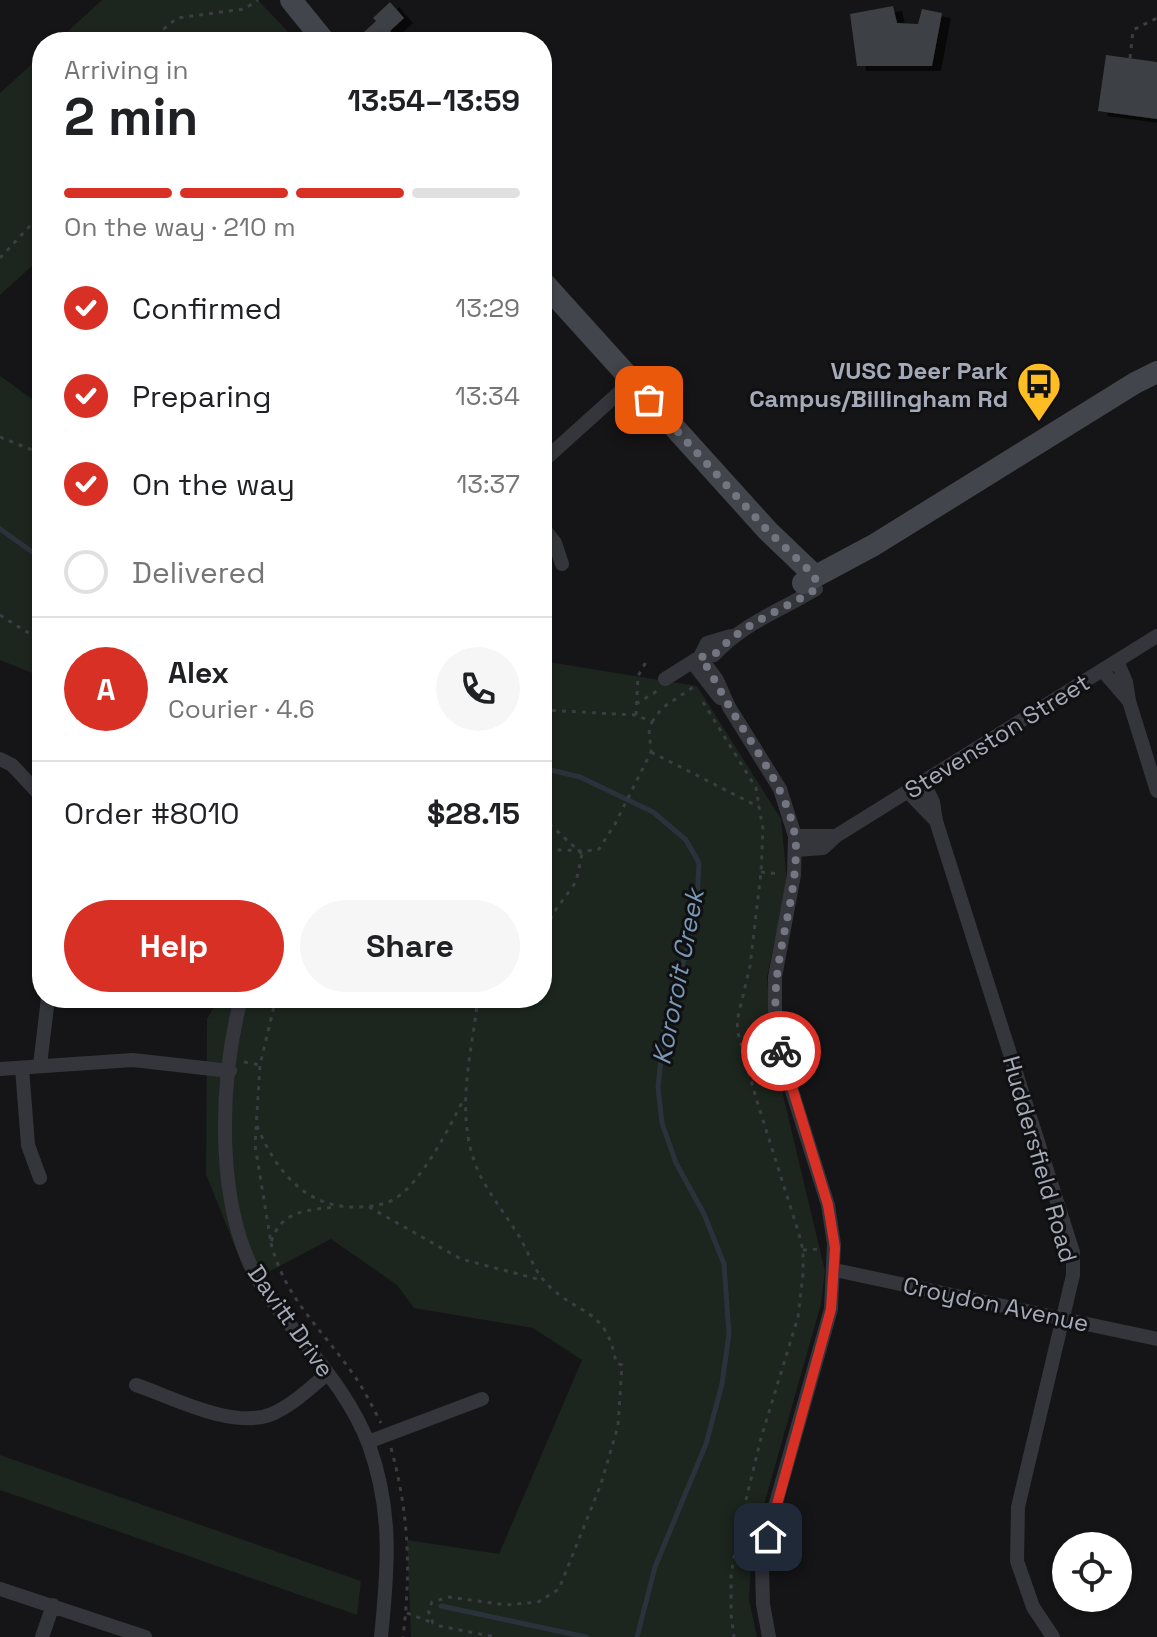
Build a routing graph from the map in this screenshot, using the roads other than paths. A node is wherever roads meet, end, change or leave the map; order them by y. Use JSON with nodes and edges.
{"nodes":[{"id":1,"x":273,"y":0,"type":"edge"},
{"id":2,"x":291,"y":0,"type":"edge"},
{"id":3,"x":314,"y":32,"type":"edge"},
{"id":4,"x":315,"y":32,"type":"edge"},
{"id":5,"x":552,"y":292,"type":"edge"},
{"id":6,"x":1157,"y":372,"type":"edge"},
{"id":7,"x":632,"y":381,"type":"junction"},
{"id":8,"x":552,"y":453,"type":"edge"},
{"id":9,"x":552,"y":539,"type":"edge"},
{"id":10,"x":562,"y":564,"type":"dead end"},
{"id":11,"x":811,"y":583,"type":"junction"},
{"id":12,"x":1157,"y":636,"type":"edge"},
{"id":13,"x":696,"y":659,"type":"junction"},
{"id":14,"x":1117,"y":661,"type":"junction"},
{"id":15,"x":1102,"y":670,"type":"junction"},
{"id":16,"x":665,"y":679,"type":"road end"},
{"id":17,"x":1129,"y":701,"type":"junction"},
{"id":18,"x":0,"y":759,"type":"edge"},
{"id":19,"x":923,"y":782,"type":"junction"},
{"id":20,"x":32,"y":786,"type":"edge"},
{"id":21,"x":1157,"y":791,"type":"edge"},
{"id":22,"x":908,"y":792,"type":"junction"},
{"id":23,"x":936,"y":821,"type":"junction"},
{"id":24,"x":796,"y":843,"type":"junction"},
{"id":25,"x":47,"y":1008,"type":"edge"},
{"id":26,"x":239,"y":1008,"type":"edge"},
{"id":27,"x":40,"y":1065,"type":"junction"},
{"id":28,"x":22,"y":1068,"type":"junction"},
{"id":29,"x":0,"y":1069,"type":"edge"},
{"id":30,"x":230,"y":1071,"type":"junction"},
{"id":31,"x":40,"y":1178,"type":"dead end"},
{"id":32,"x":835,"y":1270,"type":"junction"},
{"id":33,"x":1064,"y":1318,"type":"junction"},
{"id":34,"x":1157,"y":1339,"type":"edge"},
{"id":35,"x":327,"y":1374,"type":"junction"},
{"id":36,"x":136,"y":1385,"type":"dead end"},
{"id":37,"x":482,"y":1399,"type":"dead end"},
{"id":38,"x":368,"y":1442,"type":"junction"},
{"id":39,"x":0,"y":1589,"type":"edge"},
{"id":40,"x":53,"y":1605,"type":"junction"},
{"id":41,"x":42,"y":1637,"type":"edge"},
{"id":42,"x":145,"y":1637,"type":"edge"},
{"id":43,"x":381,"y":1637,"type":"edge"},
{"id":44,"x":769,"y":1637,"type":"edge"},
{"id":45,"x":1053,"y":1637,"type":"edge"}],
"edges":[{"from":1,"to":3,"type":"street"},
{"from":2,"to":4,"type":"street"},
{"from":5,"to":7,"type":"street"},
{"from":6,"to":11,"type":"street"},
{"from":7,"to":8,"type":"street"},
{"from":7,"to":11,"type":"street"},
{"from":9,"to":10,"type":"street"},
{"from":11,"to":13,"type":"street"},
{"from":12,"to":14,"type":"street","name":"Stevenston Street"},
{"from":13,"to":16,"type":"street"},
{"from":13,"to":24,"type":"street"},
{"from":14,"to":15,"type":"street","name":"Stevenston Street"},
{"from":14,"to":17,"type":"street"},
{"from":15,"to":17,"type":"street"},
{"from":15,"to":19,"type":"street","name":"Stevenston Street"},
{"from":17,"to":21,"type":"street"},
{"from":18,"to":20,"type":"street"},
{"from":19,"to":22,"type":"street","name":"Stevenston Street"},
{"from":19,"to":23,"type":"street","name":"Huddersfield Road"},
{"from":22,"to":23,"type":"street","name":"Huddersfield Road"},
{"from":22,"to":24,"type":"street","name":"Stevenston Street"},
{"from":23,"to":33,"type":"street","name":"Huddersfield Road"},
{"from":24,"to":32,"type":"street"},
{"from":25,"to":27,"type":"street"},
{"from":26,"to":30,"type":"street","name":"Davitt Drive"},
{"from":27,"to":28,"type":"street"},
{"from":27,"to":30,"type":"street"},
{"from":28,"to":29,"type":"street"},
{"from":28,"to":31,"type":"street"},
{"from":30,"to":35,"type":"street","name":"Davitt Drive"},
{"from":32,"to":33,"type":"street","name":"Croydon Avenue"},
{"from":32,"to":44,"type":"street"},
{"from":33,"to":34,"type":"street","name":"Croydon Avenue"},
{"from":33,"to":45,"type":"street","name":"Huddersfield Road"},
{"from":35,"to":36,"type":"street"},
{"from":35,"to":38,"type":"street","name":"Davitt Drive"},
{"from":37,"to":38,"type":"street"},
{"from":38,"to":43,"type":"street","name":"Davitt Drive"},
{"from":39,"to":40,"type":"street"},
{"from":40,"to":41,"type":"street"},
{"from":40,"to":42,"type":"street"}]}
